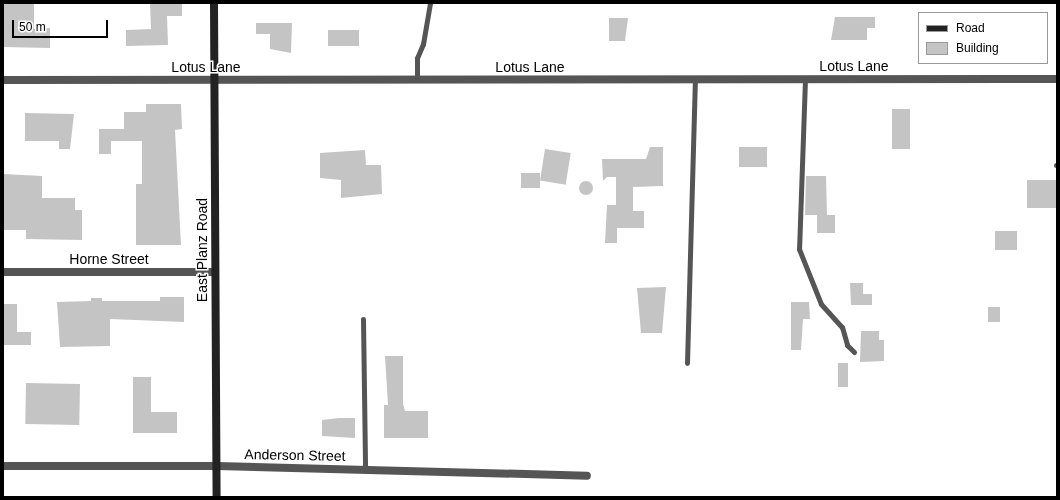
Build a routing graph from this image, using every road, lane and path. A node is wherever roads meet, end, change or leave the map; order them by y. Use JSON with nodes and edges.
{"nodes":[{"id":1,"x":214,"y":3,"type":"edge"},
{"id":2,"x":430,"y":3,"type":"edge"},
{"id":3,"x":805,"y":79,"type":"junction"},
{"id":4,"x":1057,"y":79,"type":"edge"},
{"id":5,"x":3,"y":80,"type":"edge"},
{"id":6,"x":214,"y":80,"type":"junction"},
{"id":7,"x":417,"y":80,"type":"junction"},
{"id":8,"x":695,"y":80,"type":"junction"},
{"id":9,"x":3,"y":272,"type":"edge"},
{"id":10,"x":215,"y":272,"type":"junction"},
{"id":11,"x":363,"y":319,"type":"dead end"},
{"id":12,"x":854,"y":352,"type":"dead end"},
{"id":13,"x":687,"y":362,"type":"dead end"},
{"id":14,"x":3,"y":466,"type":"edge"},
{"id":15,"x":217,"y":466,"type":"junction"},
{"id":16,"x":365,"y":470,"type":"junction"},
{"id":17,"x":586,"y":476,"type":"dead end"},
{"id":18,"x":217,"y":497,"type":"edge"}],
"edges":[{"from":1,"to":6,"type":"street","name":"East Planz Road"},
{"from":2,"to":7,"type":"lane"},
{"from":3,"to":4,"type":"street","name":"Lotus Lane"},
{"from":3,"to":8,"type":"street","name":"Lotus Lane"},
{"from":3,"to":12,"type":"lane"},
{"from":5,"to":6,"type":"street","name":"Lotus Lane"},
{"from":6,"to":7,"type":"street","name":"Lotus Lane"},
{"from":6,"to":10,"type":"street","name":"East Planz Road"},
{"from":7,"to":8,"type":"street","name":"Lotus Lane"},
{"from":8,"to":13,"type":"lane"},
{"from":9,"to":10,"type":"street","name":"Horne Street"},
{"from":10,"to":15,"type":"street","name":"East Planz Road"},
{"from":11,"to":16,"type":"lane"},
{"from":14,"to":15,"type":"street","name":"Anderson Street"},
{"from":15,"to":16,"type":"street","name":"Anderson Street"},
{"from":15,"to":18,"type":"street","name":"East Planz Road"},
{"from":16,"to":17,"type":"street","name":"Anderson Street"}]}
